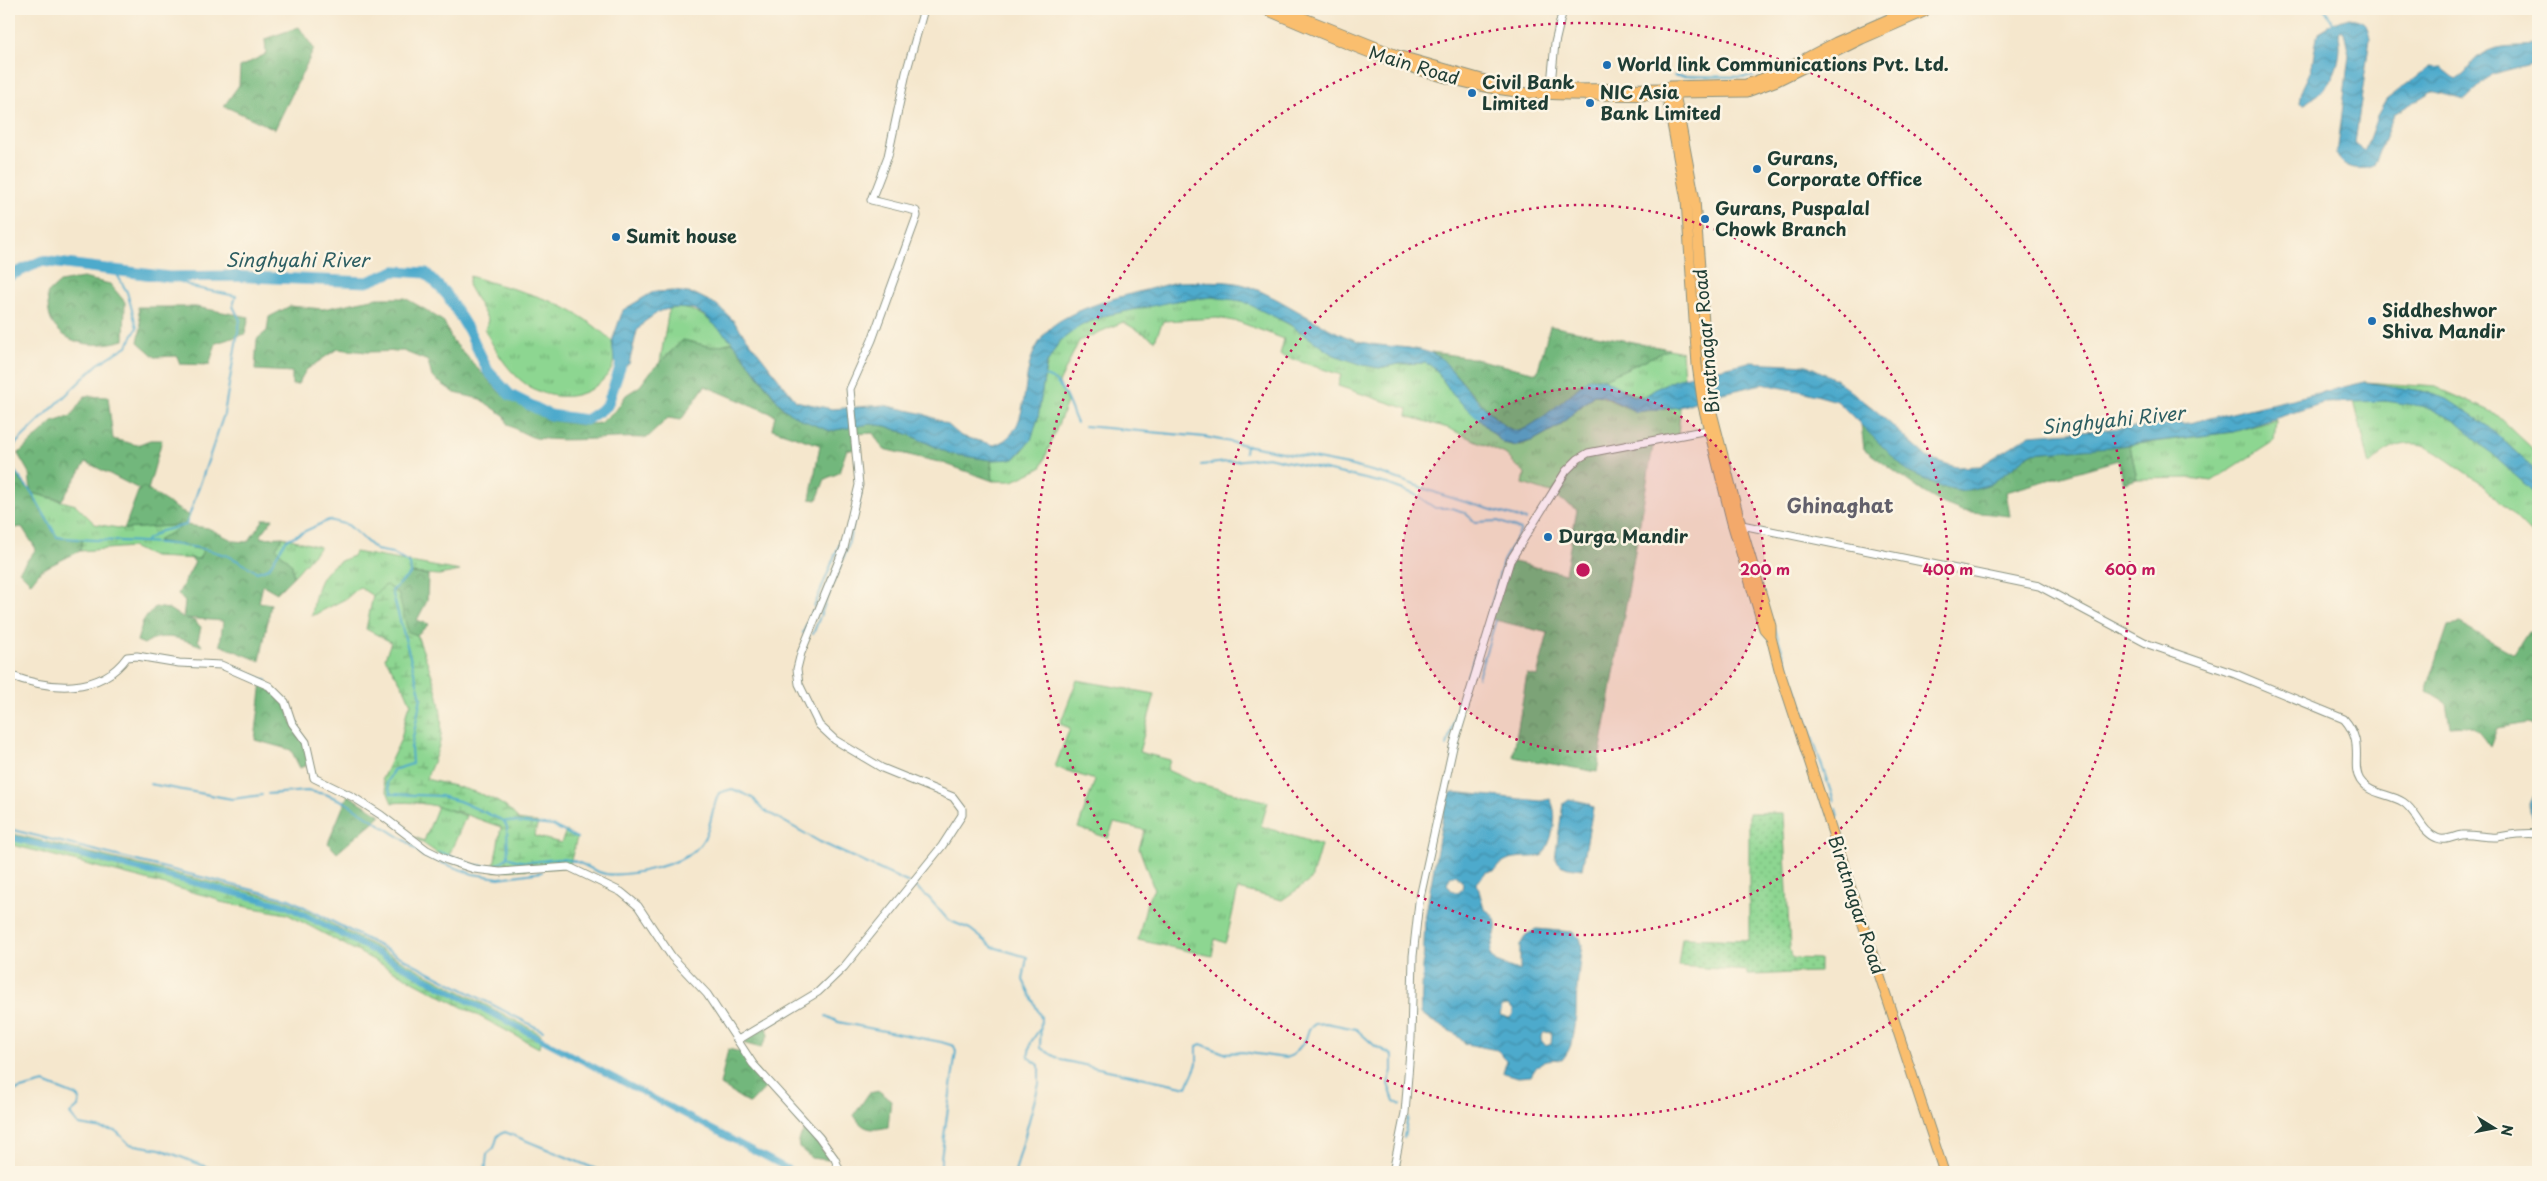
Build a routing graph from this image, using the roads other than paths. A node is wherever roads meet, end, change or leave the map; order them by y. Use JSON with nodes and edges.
{"nodes":[{"id":1,"x":924,"y":9,"type":"edge"},
{"id":2,"x":1264,"y":9,"type":"edge"},
{"id":3,"x":1282,"y":9,"type":"edge"},
{"id":4,"x":1563,"y":9,"type":"edge"},
{"id":5,"x":1911,"y":9,"type":"edge"},
{"id":6,"x":1926,"y":10,"type":"edge"},
{"id":7,"x":1550,"y":91,"type":"junction"},
{"id":8,"x":1670,"y":94,"type":"junction"},
{"id":9,"x":1706,"y":406,"type":"junction"},
{"id":10,"x":1708,"y":430,"type":"junction"},
{"id":11,"x":1736,"y":524,"type":"junction"},
{"id":12,"x":9,"y":675,"type":"edge"},
{"id":13,"x":2538,"y":834,"type":"edge"},
{"id":14,"x":738,"y":1040,"type":"junction"},
{"id":15,"x":840,"y":1172,"type":"edge"},
{"id":16,"x":1393,"y":1172,"type":"edge"},
{"id":17,"x":1944,"y":1172,"type":"edge"}],
"edges":[{"from":1,"to":14,"type":"street"},
{"from":2,"to":7,"type":"main road","name":"Main Road"},
{"from":3,"to":7,"type":"main road","name":"Main Road"},
{"from":4,"to":7,"type":"street"},
{"from":5,"to":8,"type":"main road"},
{"from":6,"to":8,"type":"main road"},
{"from":7,"to":8,"type":"main road","name":"Main Road"},
{"from":8,"to":9,"type":"main road","name":"Biratnagar Road"},
{"from":9,"to":10,"type":"main road","name":"Biratnagar Road"},
{"from":9,"to":11,"type":"main road","name":"Biratnagar Road"},
{"from":10,"to":11,"type":"main road","name":"Biratnagar Road"},
{"from":10,"to":16,"type":"street"},
{"from":11,"to":13,"type":"street"},
{"from":11,"to":17,"type":"main road","name":"Biratnagar Road"},
{"from":12,"to":14,"type":"street"},
{"from":14,"to":15,"type":"street"}]}
